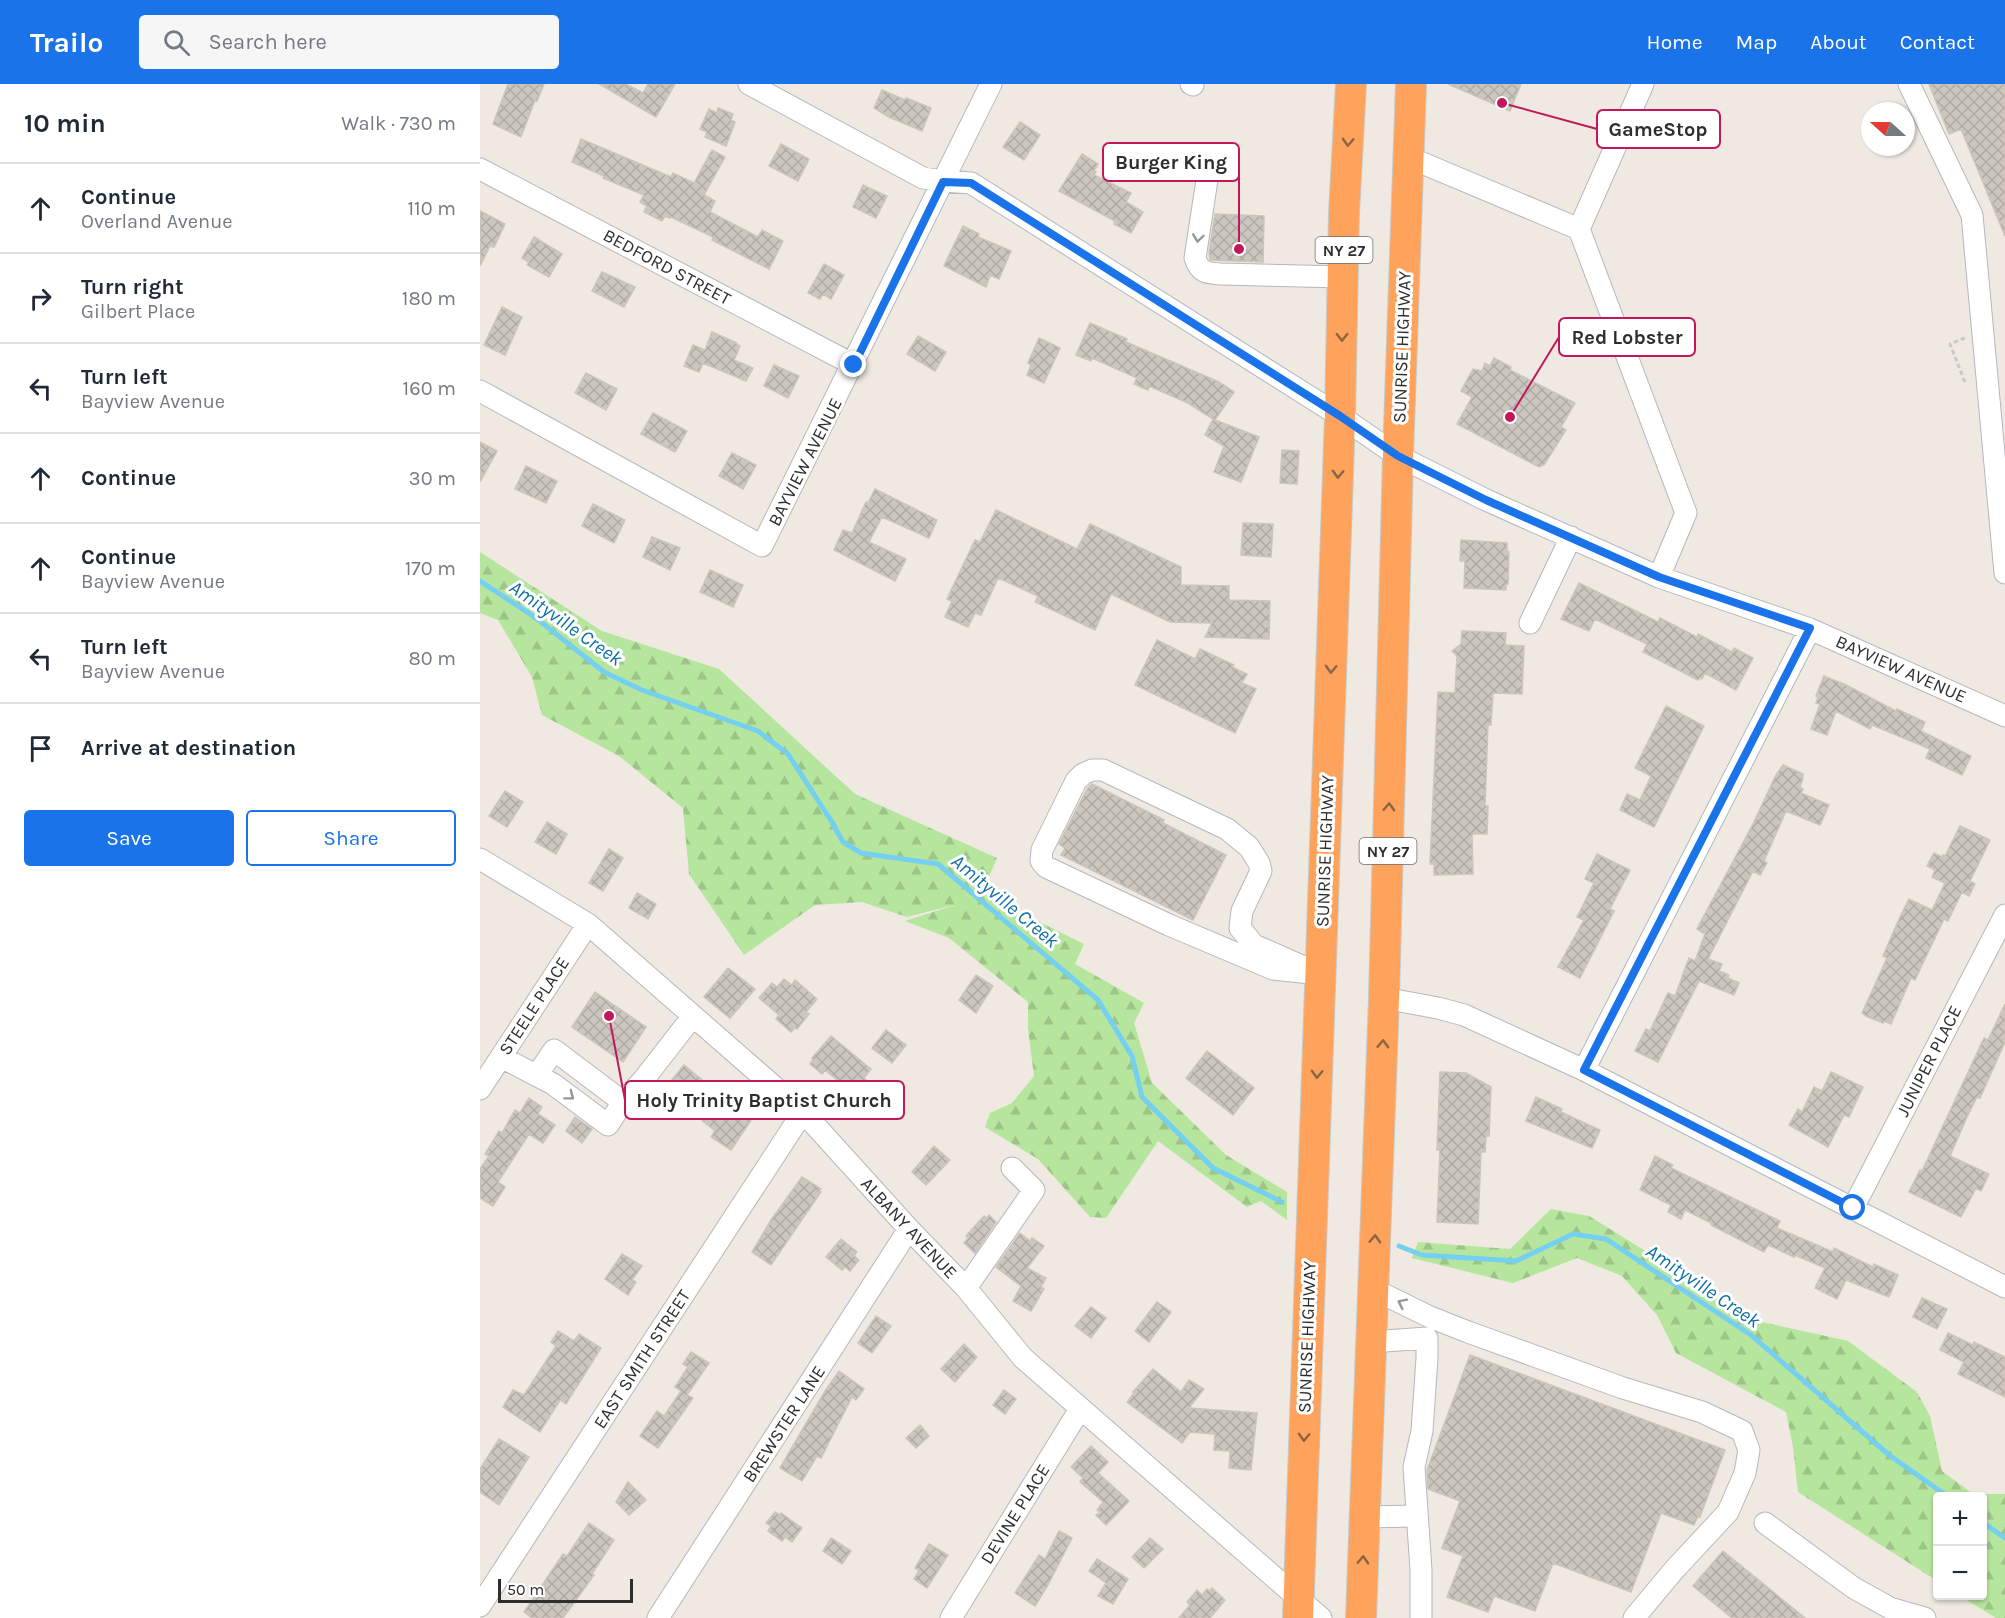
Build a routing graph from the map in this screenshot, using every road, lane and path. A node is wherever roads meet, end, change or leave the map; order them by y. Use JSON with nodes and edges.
{"nodes":[{"id":1,"x":749,"y":84,"type":"edge"},
{"id":2,"x":991,"y":84,"type":"edge"},
{"id":3,"x":1351,"y":84,"type":"edge"},
{"id":4,"x":1410,"y":84,"type":"edge"},
{"id":5,"x":1643,"y":84,"type":"edge"},
{"id":6,"x":1909,"y":84,"type":"edge"},
{"id":7,"x":1408,"y":157,"type":"junction"},
{"id":8,"x":480,"y":169,"type":"edge"},
{"id":9,"x":1207,"y":180,"type":"dead end"},
{"id":10,"x":943,"y":182,"type":"junction"},
{"id":11,"x":1579,"y":230,"type":"junction"},
{"id":12,"x":1343,"y":277,"type":"junction"},
{"id":13,"x":854,"y":365,"type":"junction"},
{"id":14,"x":480,"y":392,"type":"edge"},
{"id":15,"x":1340,"y":416,"type":"junction"},
{"id":16,"x":1398,"y":456,"type":"junction"},
{"id":17,"x":1570,"y":537,"type":"junction"},
{"id":18,"x":2005,"y":573,"type":"edge"},
{"id":19,"x":1659,"y":577,"type":"junction"},
{"id":20,"x":1530,"y":623,"type":"dead end"},
{"id":21,"x":1810,"y":628,"type":"junction"},
{"id":22,"x":2005,"y":716,"type":"edge"},
{"id":23,"x":480,"y":859,"type":"edge"},
{"id":24,"x":2005,"y":915,"type":"edge"},
{"id":25,"x":588,"y":924,"type":"junction"},
{"id":26,"x":1320,"y":974,"type":"junction"},
{"id":27,"x":1384,"y":998,"type":"junction"},
{"id":28,"x":693,"y":1016,"type":"junction"},
{"id":29,"x":501,"y":1057,"type":"junction"},
{"id":30,"x":1584,"y":1070,"type":"junction"},
{"id":31,"x":537,"y":1076,"type":"junction"},
{"id":32,"x":480,"y":1089,"type":"edge"},
{"id":33,"x":623,"y":1102,"type":"junction"},
{"id":34,"x":803,"y":1112,"type":"junction"},
{"id":35,"x":1012,"y":1168,"type":"dead end"},
{"id":36,"x":1853,"y":1208,"type":"junction"},
{"id":37,"x":909,"y":1229,"type":"junction"},
{"id":38,"x":2005,"y":1287,"type":"edge"},
{"id":39,"x":966,"y":1288,"type":"junction"},
{"id":40,"x":1373,"y":1290,"type":"junction"},
{"id":41,"x":1429,"y":1328,"type":"junction"},
{"id":42,"x":1371,"y":1342,"type":"junction"},
{"id":43,"x":1080,"y":1409,"type":"junction"},
{"id":44,"x":1416,"y":1516,"type":"junction"},
{"id":45,"x":1365,"y":1517,"type":"junction"},
{"id":46,"x":1765,"y":1523,"type":"dead end"},
{"id":47,"x":480,"y":1606,"type":"edge"},
{"id":48,"x":1298,"y":1608,"type":"edge"},
{"id":49,"x":658,"y":1618,"type":"edge"},
{"id":50,"x":951,"y":1618,"type":"edge"},
{"id":51,"x":1321,"y":1618,"type":"edge"},
{"id":52,"x":1361,"y":1618,"type":"edge"},
{"id":53,"x":1421,"y":1618,"type":"edge"},
{"id":54,"x":1634,"y":1618,"type":"edge"},
{"id":55,"x":1923,"y":1618,"type":"edge"}],
"edges":[{"from":1,"to":10,"type":"street"},
{"from":2,"to":10,"type":"street","name":"BAYVIEW AVENUE"},
{"from":3,"to":12,"type":"highway","name":"SUNRISE HIGHWAY","number":"NY 27","one_way":true},
{"from":4,"to":7,"type":"highway","name":"SUNRISE HIGHWAY","number":"NY 27"},
{"from":5,"to":11,"type":"street"},
{"from":6,"to":18,"type":"street"},
{"from":7,"to":11,"type":"street"},
{"from":7,"to":16,"type":"highway","name":"SUNRISE HIGHWAY","number":"NY 27"},
{"from":8,"to":13,"type":"street","name":"BEDFORD STREET"},
{"from":9,"to":12,"type":"street","one_way":true},
{"from":10,"to":13,"type":"street","name":"BAYVIEW AVENUE"},
{"from":10,"to":15,"type":"street"},
{"from":11,"to":19,"type":"street"},
{"from":12,"to":15,"type":"highway","name":"SUNRISE HIGHWAY","number":"NY 27","one_way":true},
{"from":13,"to":14,"type":"street","name":"BAYVIEW AVENUE"},
{"from":15,"to":16,"type":"street","name":"BAYVIEW AVENUE"},
{"from":15,"to":26,"type":"highway","name":"SUNRISE HIGHWAY","number":"NY 27","one_way":true},
{"from":16,"to":17,"type":"street","name":"BAYVIEW AVENUE"},
{"from":27,"to":16,"type":"highway","name":"SUNRISE HIGHWAY","number":"NY 27","one_way":true},
{"from":17,"to":19,"type":"street","name":"BAYVIEW AVENUE"},
{"from":17,"to":20,"type":"street"},
{"from":19,"to":21,"type":"street","name":"BAYVIEW AVENUE"},
{"from":21,"to":22,"type":"street","name":"BAYVIEW AVENUE"},
{"from":21,"to":30,"type":"street"},
{"from":23,"to":25,"type":"street","name":"ALBANY AVENUE"},
{"from":24,"to":36,"type":"street","name":"JUNIPER PLACE"},
{"from":25,"to":28,"type":"street","name":"ALBANY AVENUE"},
{"from":25,"to":29,"type":"street","name":"STEELE PLACE"},
{"from":26,"to":26,"type":"street"},
{"from":26,"to":48,"type":"highway","name":"SUNRISE HIGHWAY","number":"NY 27","one_way":true},
{"from":27,"to":30,"type":"street"},
{"from":40,"to":27,"type":"highway","name":"SUNRISE HIGHWAY","number":"NY 27","one_way":true},
{"from":28,"to":33,"type":"street"},
{"from":28,"to":34,"type":"street","name":"ALBANY AVENUE"},
{"from":29,"to":31,"type":"street"},
{"from":29,"to":32,"type":"street","name":"STEELE PLACE"},
{"from":30,"to":36,"type":"street"},
{"from":31,"to":33,"type":"street","one_way":true},
{"from":31,"to":33,"type":"street"},
{"from":34,"to":37,"type":"street","name":"ALBANY AVENUE"},
{"from":34,"to":47,"type":"street","name":"EAST SMITH STREET"},
{"from":35,"to":39,"type":"street"},
{"from":36,"to":38,"type":"street"},
{"from":37,"to":39,"type":"street","name":"ALBANY AVENUE"},
{"from":37,"to":49,"type":"street","name":"BREWSTER LANE"},
{"from":39,"to":43,"type":"street","name":"ALBANY AVENUE"},
{"from":41,"to":40,"type":"street","one_way":true},
{"from":40,"to":42,"type":"highway","name":"SUNRISE HIGHWAY","number":"NY 27"},
{"from":41,"to":42,"type":"street"},
{"from":41,"to":44,"type":"street"},
{"from":41,"to":54,"type":"street"},
{"from":42,"to":45,"type":"highway","name":"SUNRISE HIGHWAY","number":"NY 27"},
{"from":43,"to":48,"type":"street","name":"ALBANY AVENUE"},
{"from":43,"to":50,"type":"street","name":"DEVINE PLACE"},
{"from":44,"to":45,"type":"street"},
{"from":44,"to":53,"type":"street"},
{"from":52,"to":45,"type":"highway","name":"SUNRISE HIGHWAY","number":"NY 27","one_way":true},
{"from":46,"to":55,"type":"street"},
{"from":48,"to":51,"type":"street","name":"ALBANY AVENUE"}]}
